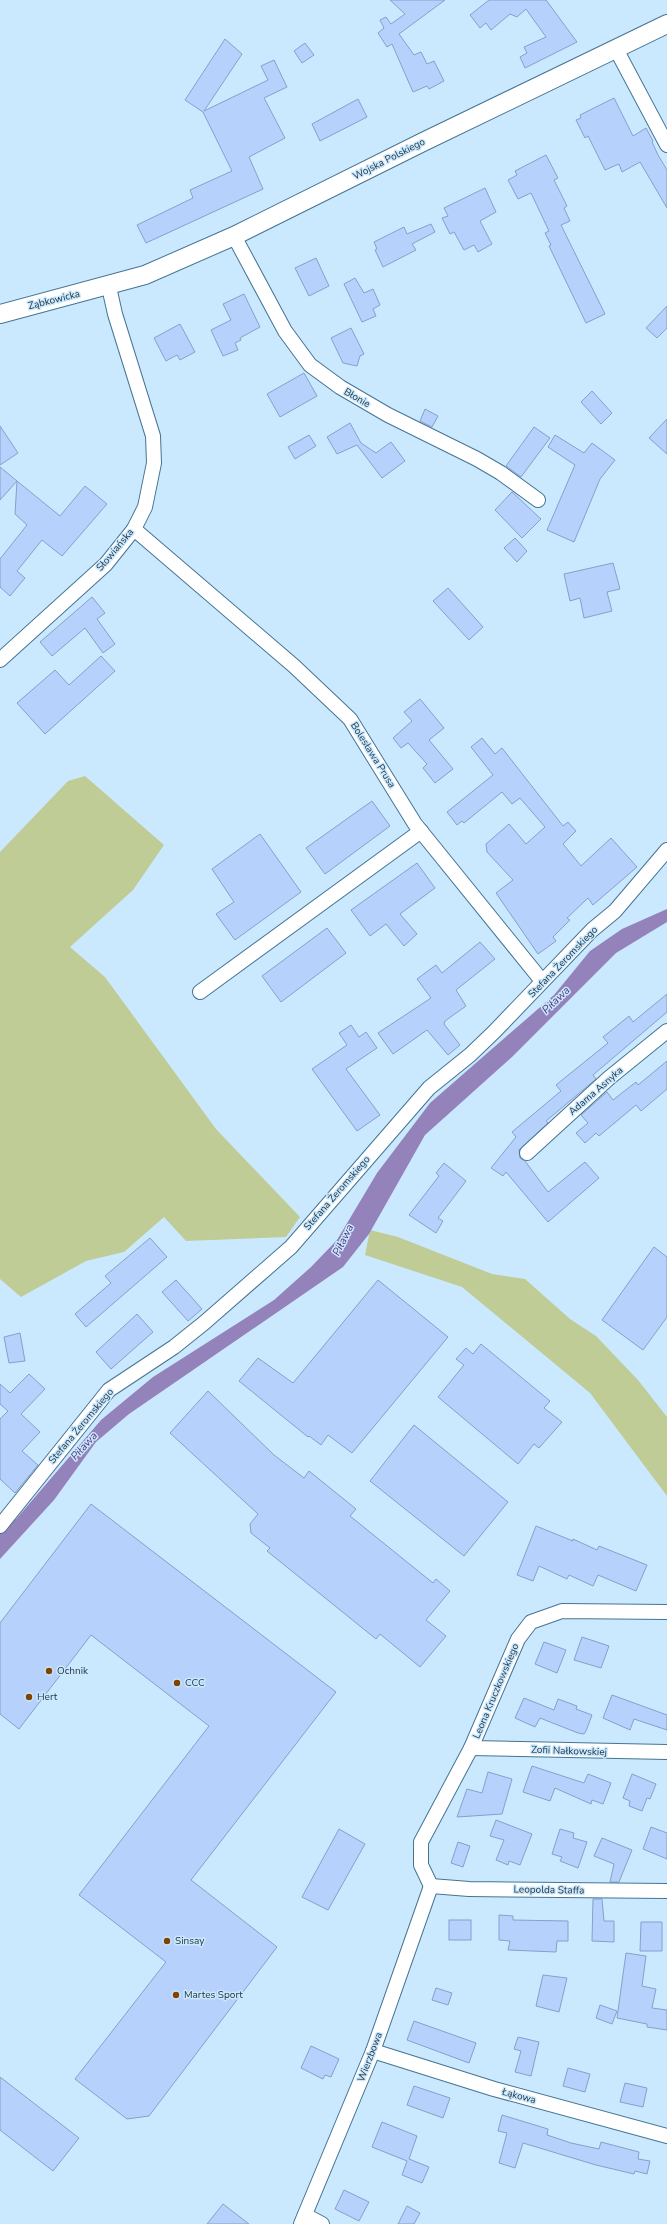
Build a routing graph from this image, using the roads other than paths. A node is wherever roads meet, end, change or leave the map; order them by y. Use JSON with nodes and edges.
{"nodes":[{"id":1,"x":667,"y":24,"type":"edge"},
{"id":2,"x":616,"y":49,"type":"junction"},
{"id":3,"x":667,"y":145,"type":"edge"},
{"id":4,"x":234,"y":236,"type":"junction"},
{"id":5,"x":109,"y":287,"type":"junction"},
{"id":6,"x":0,"y":314,"type":"edge"},
{"id":7,"x":538,"y":500,"type":"dead end"},
{"id":8,"x":134,"y":529,"type":"junction"},
{"id":9,"x":0,"y":660,"type":"edge"},
{"id":10,"x":421,"y":831,"type":"junction"},
{"id":11,"x":667,"y":850,"type":"edge"},
{"id":12,"x":542,"y":981,"type":"junction"},
{"id":13,"x":200,"y":992,"type":"dead end"},
{"id":14,"x":667,"y":1031,"type":"edge"},
{"id":15,"x":527,"y":1153,"type":"dead end"},
{"id":16,"x":0,"y":1526,"type":"edge"},
{"id":17,"x":667,"y":1612,"type":"edge"},
{"id":18,"x":471,"y":1748,"type":"junction"},
{"id":19,"x":667,"y":1752,"type":"edge"},
{"id":20,"x":430,"y":1886,"type":"junction"},
{"id":21,"x":667,"y":1891,"type":"edge"},
{"id":22,"x":374,"y":2051,"type":"junction"},
{"id":23,"x":667,"y":2136,"type":"edge"},
{"id":24,"x":303,"y":2220,"type":"edge"},
{"id":25,"x":322,"y":2224,"type":"edge"}],
"edges":[{"from":1,"to":2,"type":"street","name":"Wojska Polskiego"},
{"from":2,"to":3,"type":"street"},
{"from":2,"to":4,"type":"street","name":"Wojska Polskiego"},
{"from":4,"to":5,"type":"street","name":"Wojska Polskiego"},
{"from":4,"to":7,"type":"street","name":"Błonie"},
{"from":5,"to":6,"type":"street","name":"Ząbkowicka"},
{"from":5,"to":8,"type":"street","name":"Słowiańska"},
{"from":8,"to":9,"type":"street","name":"Słowiańska"},
{"from":8,"to":10,"type":"street","name":"Bolesława Prusa"},
{"from":10,"to":12,"type":"street","name":"Bolesława Prusa"},
{"from":10,"to":13,"type":"street"},
{"from":11,"to":12,"type":"street","name":"Stefana Żeromskiego"},
{"from":12,"to":16,"type":"street","name":"Stefana Żeromskiego"},
{"from":14,"to":15,"type":"street","name":"Adama Asnyka"},
{"from":17,"to":18,"type":"street","name":"Leona Kruczkowskiego"},
{"from":18,"to":19,"type":"street","name":"Zofii Nałkowskiej"},
{"from":18,"to":20,"type":"street","name":"Leona Kruczkowskiego"},
{"from":20,"to":21,"type":"street","name":"Leopolda Staffa"},
{"from":20,"to":22,"type":"street","name":"Wierzbowa"},
{"from":22,"to":23,"type":"street","name":"Łąkowa"},
{"from":22,"to":24,"type":"street","name":"Wierzbowa"},
{"from":24,"to":25,"type":"street"}]}
